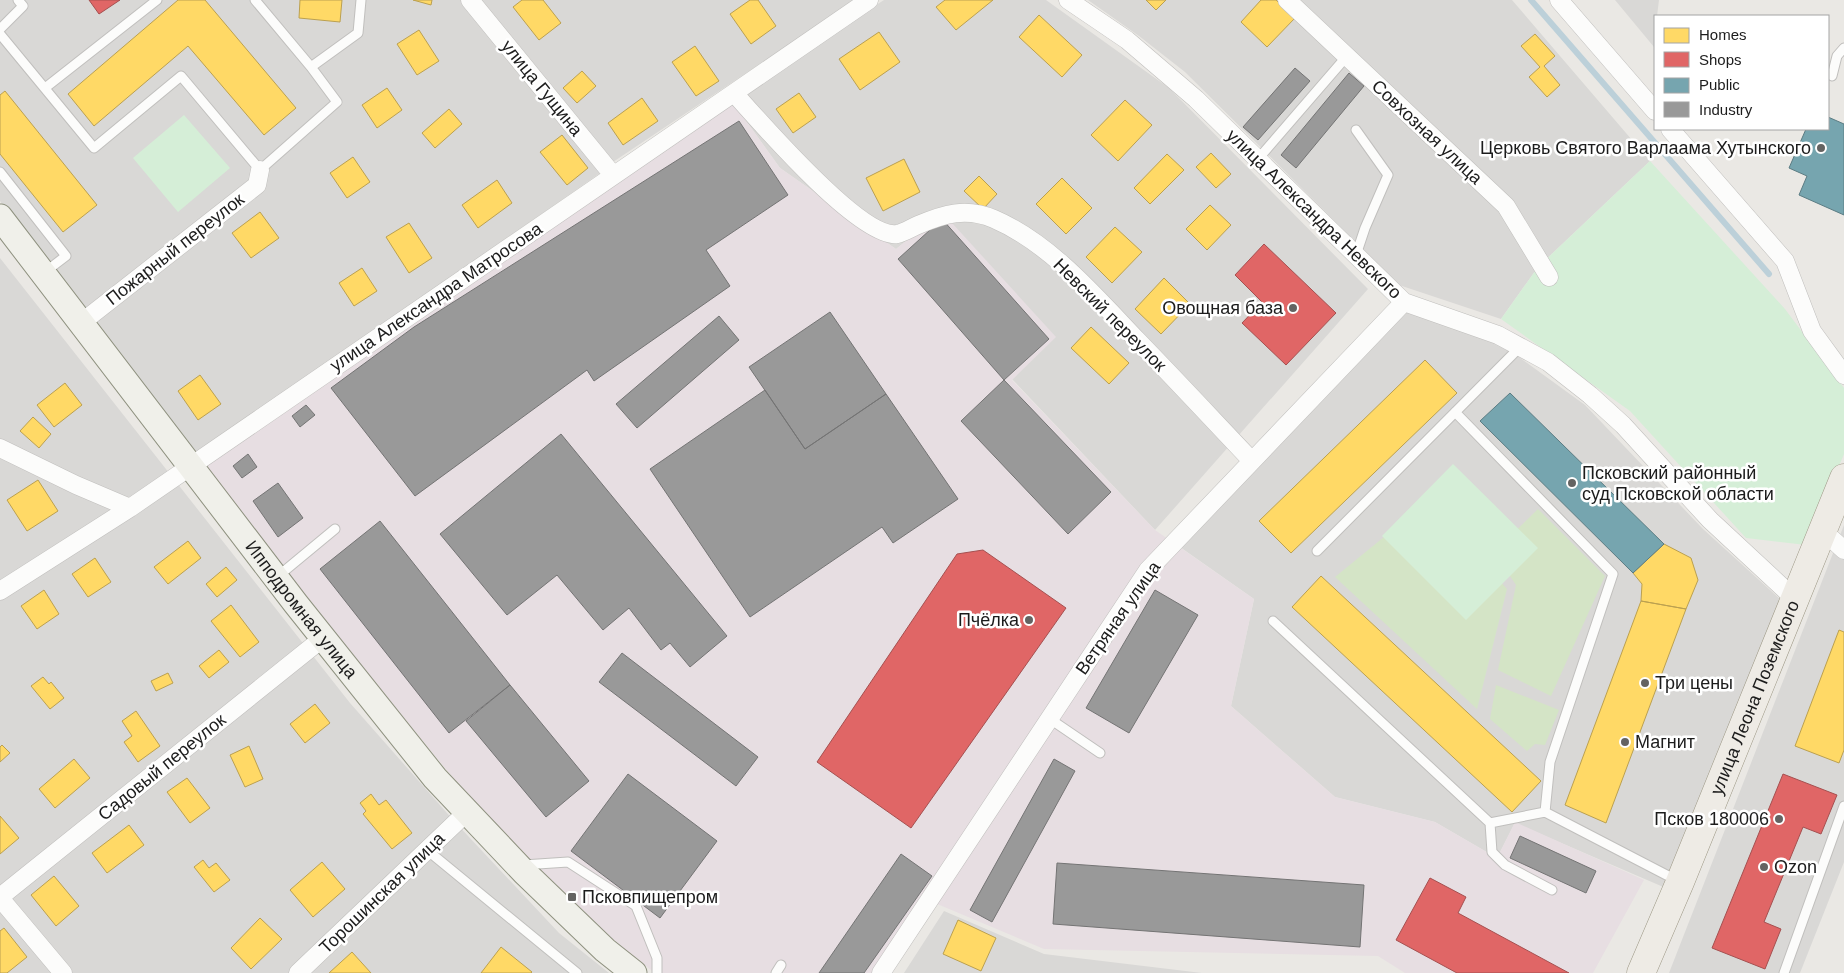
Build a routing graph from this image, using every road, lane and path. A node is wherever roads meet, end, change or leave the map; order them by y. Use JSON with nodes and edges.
{"nodes":[{"id":1,"x":18,"y":0,"type":"edge"},
{"id":2,"x":157,"y":0,"type":"edge"},
{"id":3,"x":254,"y":0,"type":"edge"},
{"id":4,"x":362,"y":0,"type":"edge"},
{"id":5,"x":470,"y":0,"type":"edge"},
{"id":6,"x":869,"y":0,"type":"edge"},
{"id":7,"x":1068,"y":0,"type":"edge"},
{"id":8,"x":1287,"y":0,"type":"edge"},
{"id":9,"x":1558,"y":0,"type":"edge"},
{"id":10,"x":0,"y":29,"type":"edge"},
{"id":11,"x":0,"y":34,"type":"edge"},
{"id":12,"x":1844,"y":48,"type":"edge"},
{"id":13,"x":1347,"y":56,"type":"junction"},
{"id":14,"x":310,"y":67,"type":"junction"},
{"id":15,"x":1832,"y":76,"type":"dead end"},
{"id":16,"x":45,"y":88,"type":"junction"},
{"id":17,"x":734,"y":93,"type":"junction"},
{"id":18,"x":1654,"y":110,"type":"edge"},
{"id":19,"x":1356,"y":130,"type":"dead end"},
{"id":20,"x":1671,"y":130,"type":"edge"},
{"id":21,"x":1258,"y":159,"type":"junction"},
{"id":22,"x":260,"y":170,"type":"junction"},
{"id":23,"x":0,"y":172,"type":"edge"},
{"id":24,"x":613,"y":176,"type":"junction"},
{"id":25,"x":0,"y":217,"type":"edge"},
{"id":26,"x":1356,"y":255,"type":"junction"},
{"id":27,"x":43,"y":274,"type":"junction"},
{"id":28,"x":1549,"y":277,"type":"dead end"},
{"id":29,"x":1404,"y":302,"type":"junction"},
{"id":30,"x":81,"y":323,"type":"junction"},
{"id":31,"x":1520,"y":346,"type":"junction"},
{"id":32,"x":1844,"y":375,"type":"edge"},
{"id":33,"x":1455,"y":412,"type":"junction"},
{"id":34,"x":0,"y":448,"type":"edge"},
{"id":35,"x":1252,"y":461,"type":"junction"},
{"id":36,"x":190,"y":465,"type":"junction"},
{"id":37,"x":1844,"y":478,"type":"edge"},
{"id":38,"x":130,"y":508,"type":"junction"},
{"id":39,"x":335,"y":529,"type":"dead end"},
{"id":40,"x":1823,"y":531,"type":"junction"},
{"id":41,"x":1844,"y":550,"type":"edge"},
{"id":42,"x":1317,"y":551,"type":"dead end"},
{"id":43,"x":276,"y":578,"type":"junction"},
{"id":44,"x":0,"y":591,"type":"edge"},
{"id":45,"x":1795,"y":599,"type":"junction"},
{"id":46,"x":1273,"y":621,"type":"dead end"},
{"id":47,"x":323,"y":638,"type":"junction"},
{"id":48,"x":1050,"y":719,"type":"junction"},
{"id":49,"x":1100,"y":752,"type":"dead end"},
{"id":50,"x":1844,"y":806,"type":"edge"},
{"id":51,"x":467,"y":812,"type":"junction"},
{"id":52,"x":1545,"y":812,"type":"junction"},
{"id":53,"x":1490,"y":822,"type":"junction"},
{"id":54,"x":427,"y":850,"type":"junction"},
{"id":55,"x":516,"y":865,"type":"junction"},
{"id":56,"x":1680,"y":882,"type":"junction"},
{"id":57,"x":1552,"y":890,"type":"dead end"},
{"id":58,"x":0,"y":898,"type":"edge"},
{"id":59,"x":63,"y":973,"type":"edge"},
{"id":60,"x":298,"y":973,"type":"edge"},
{"id":61,"x":577,"y":973,"type":"edge"},
{"id":62,"x":634,"y":973,"type":"edge"},
{"id":63,"x":657,"y":973,"type":"edge"},
{"id":64,"x":881,"y":973,"type":"edge"},
{"id":65,"x":1641,"y":973,"type":"edge"},
{"id":66,"x":1784,"y":973,"type":"edge"}],
"edges":[{"from":1,"to":10,"type":"lane"},
{"from":2,"to":16,"type":"lane"},
{"from":3,"to":14,"type":"lane"},
{"from":4,"to":14,"type":"lane"},
{"from":5,"to":24,"type":"street","name":"улица Гущина"},
{"from":6,"to":17,"type":"street","name":"улица Александра Матросова"},
{"from":7,"to":21,"type":"street","name":"улица Александра Невского"},
{"from":8,"to":13,"type":"street","name":"Совхозная улица"},
{"from":9,"to":18,"type":"street"},
{"from":11,"to":16,"type":"lane"},
{"from":12,"to":15,"type":"lane"},
{"from":13,"to":21,"type":"lane"},
{"from":13,"to":28,"type":"street","name":"Совхозная улица"},
{"from":14,"to":22,"type":"lane"},
{"from":16,"to":22,"type":"lane"},
{"from":17,"to":24,"type":"street","name":"улица Александра Матросова"},
{"from":17,"to":35,"type":"street","name":"Невский переулок"},
{"from":19,"to":26,"type":"lane"},
{"from":20,"to":32,"type":"street"},
{"from":21,"to":26,"type":"street","name":"улица Александра Невского"},
{"from":22,"to":30,"type":"street","name":"Пожарный переулок"},
{"from":23,"to":27,"type":"lane"},
{"from":24,"to":36,"type":"street","name":"улица Александра Матросова"},
{"from":25,"to":27,"type":"main road","name":"Ипподромная улица"},
{"from":26,"to":29,"type":"street","name":"улица Александра Невского"},
{"from":27,"to":30,"type":"main road","name":"Ипподромная улица"},
{"from":29,"to":31,"type":"street","name":"улица Александра Невского"},
{"from":29,"to":35,"type":"street","name":"Ветряная улица"},
{"from":30,"to":36,"type":"main road","name":"Ипподромная улица"},
{"from":31,"to":33,"type":"lane"},
{"from":31,"to":45,"type":"street","name":"улица Александра Невского"},
{"from":33,"to":42,"type":"lane"},
{"from":33,"to":52,"type":"lane"},
{"from":34,"to":38,"type":"street"},
{"from":35,"to":48,"type":"street","name":"Ветряная улица"},
{"from":36,"to":38,"type":"street","name":"улица Александра Матросова"},
{"from":36,"to":43,"type":"main road","name":"Ипподромная улица"},
{"from":37,"to":40,"type":"main road","name":"улица Леона Поземского"},
{"from":38,"to":44,"type":"street","name":"улица Александра Матросова"},
{"from":39,"to":43,"type":"lane"},
{"from":40,"to":41,"type":"street"},
{"from":40,"to":45,"type":"main road","name":"улица Леона Поземского"},
{"from":43,"to":47,"type":"main road","name":"Ипподромная улица"},
{"from":45,"to":56,"type":"main road","name":"улица Леона Поземского"},
{"from":46,"to":53,"type":"lane"},
{"from":47,"to":51,"type":"main road","name":"Ипподромная улица"},
{"from":47,"to":58,"type":"street","name":"Садовый переулок"},
{"from":48,"to":49,"type":"lane"},
{"from":48,"to":64,"type":"street","name":"Ветряная улица"},
{"from":50,"to":66,"type":"lane"},
{"from":51,"to":54,"type":"street","name":"Торошинская улица"},
{"from":51,"to":55,"type":"main road","name":"Ипподромная улица"},
{"from":52,"to":53,"type":"lane"},
{"from":52,"to":56,"type":"lane"},
{"from":53,"to":57,"type":"lane"},
{"from":54,"to":60,"type":"street","name":"Торошинская улица"},
{"from":54,"to":61,"type":"lane"},
{"from":55,"to":62,"type":"main road","name":"Ипподромная улица"},
{"from":55,"to":63,"type":"lane"},
{"from":56,"to":65,"type":"main road","name":"улица Леона Поземского"},
{"from":58,"to":59,"type":"street"}]}
